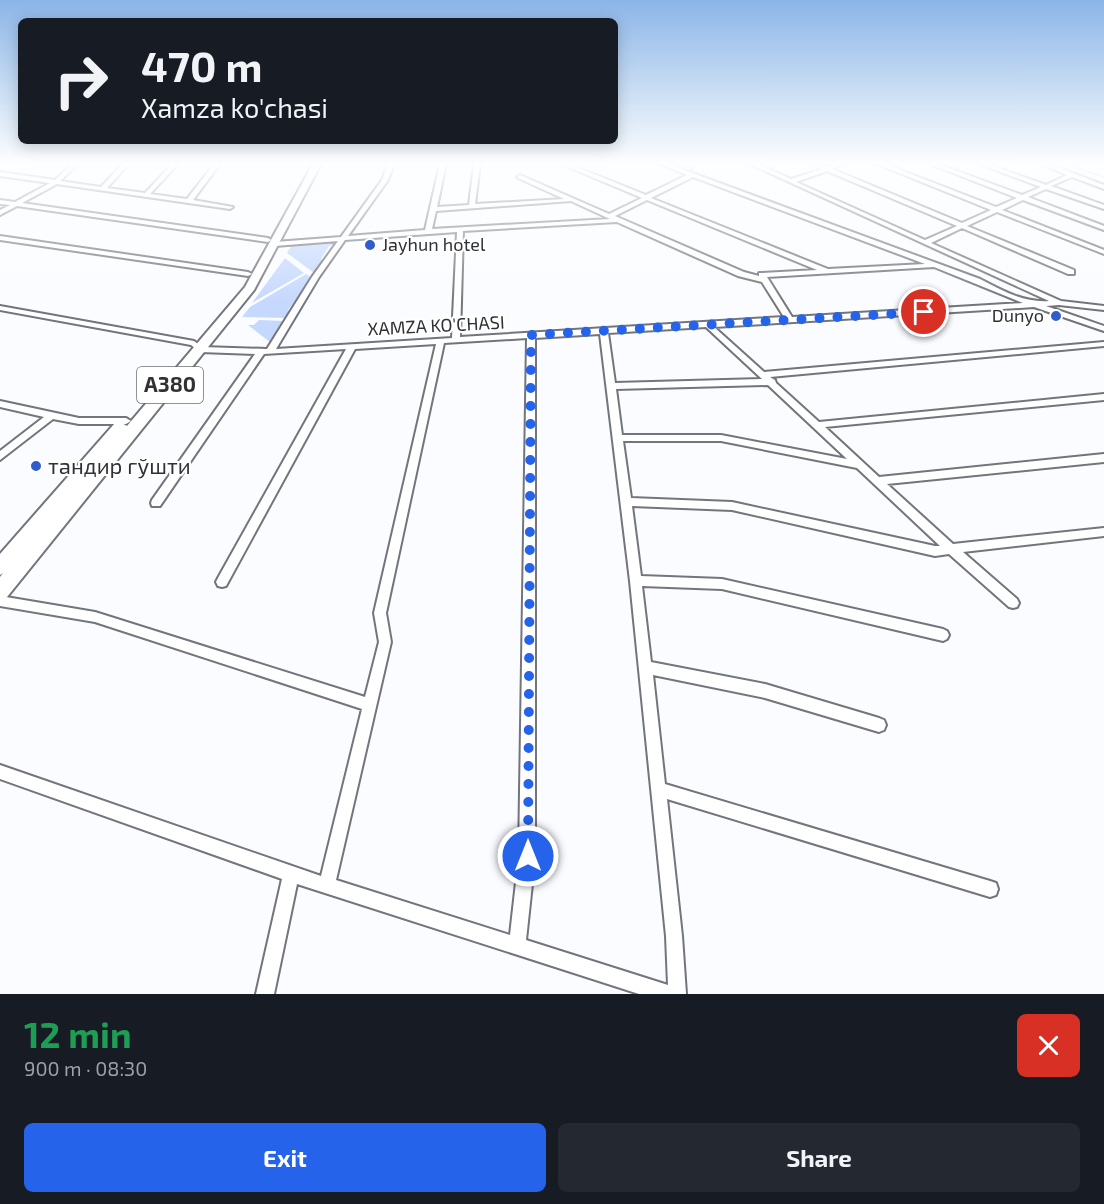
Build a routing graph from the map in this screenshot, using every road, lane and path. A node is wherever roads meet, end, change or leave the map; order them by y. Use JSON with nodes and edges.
{"nodes":[{"id":1,"x":60,"y":210,"type":"edge"},
{"id":2,"x":287,"y":210,"type":"edge"},
{"id":3,"x":290,"y":210,"type":"edge"},
{"id":4,"x":365,"y":210,"type":"edge"},
{"id":5,"x":434,"y":210,"type":"edge"},
{"id":6,"x":597,"y":210,"type":"edge"},
{"id":7,"x":621,"y":210,"type":"edge"},
{"id":8,"x":679,"y":210,"type":"edge"},
{"id":9,"x":788,"y":210,"type":"edge"},
{"id":10,"x":855,"y":210,"type":"edge"},
{"id":11,"x":927,"y":210,"type":"edge"},
{"id":12,"x":997,"y":210,"type":"edge"},
{"id":13,"x":998,"y":210,"type":"edge"},
{"id":14,"x":1056,"y":210,"type":"edge"},
{"id":15,"x":610,"y":216,"type":"junction"},
{"id":16,"x":619,"y":220,"type":"junction"},
{"id":17,"x":963,"y":225,"type":"junction"},
{"id":18,"x":1104,"y":228,"type":"edge"},
{"id":19,"x":460,"y":229,"type":"junction"},
{"id":20,"x":428,"y":232,"type":"junction"},
{"id":21,"x":0,"y":238,"type":"edge"},
{"id":22,"x":342,"y":239,"type":"junction"},
{"id":23,"x":272,"y":242,"type":"junction"},
{"id":24,"x":925,"y":243,"type":"junction"},
{"id":25,"x":1104,"y":252,"type":"edge"},
{"id":26,"x":938,"y":266,"type":"junction"},
{"id":27,"x":828,"y":272,"type":"junction"},
{"id":28,"x":1071,"y":272,"type":"dead end"},
{"id":29,"x":248,"y":274,"type":"junction"},
{"id":30,"x":765,"y":280,"type":"junction"},
{"id":31,"x":1059,"y":303,"type":"junction"},
{"id":32,"x":1035,"y":305,"type":"junction"},
{"id":33,"x":0,"y":308,"type":"edge"},
{"id":34,"x":1104,"y":308,"type":"edge"},
{"id":35,"x":790,"y":320,"type":"junction"},
{"id":36,"x":708,"y":325,"type":"junction"},
{"id":37,"x":1104,"y":329,"type":"edge"},
{"id":38,"x":604,"y":331,"type":"junction"},
{"id":39,"x":531,"y":335,"type":"junction"},
{"id":40,"x":456,"y":339,"type":"junction"},
{"id":41,"x":441,"y":340,"type":"junction"},
{"id":42,"x":1104,"y":344,"type":"edge"},
{"id":43,"x":197,"y":346,"type":"junction"},
{"id":44,"x":352,"y":346,"type":"junction"},
{"id":45,"x":266,"y":351,"type":"junction"},
{"id":46,"x":768,"y":379,"type":"junction"},
{"id":47,"x":611,"y":386,"type":"junction"},
{"id":48,"x":1104,"y":397,"type":"edge"},
{"id":49,"x":0,"y":404,"type":"edge"},
{"id":50,"x":52,"y":415,"type":"junction"},
{"id":51,"x":126,"y":421,"type":"junction"},
{"id":52,"x":817,"y":425,"type":"junction"},
{"id":53,"x":617,"y":438,"type":"junction"},
{"id":54,"x":0,"y":456,"type":"edge"},
{"id":55,"x":1104,"y":458,"type":"edge"},
{"id":56,"x":859,"y":465,"type":"junction"},
{"id":57,"x":876,"y":481,"type":"junction"},
{"id":58,"x":626,"y":502,"type":"junction"},
{"id":59,"x":156,"y":504,"type":"dead end"},
{"id":60,"x":1104,"y":532,"type":"edge"},
{"id":61,"x":951,"y":549,"type":"junction"},
{"id":62,"x":0,"y":567,"type":"edge"},
{"id":63,"x":636,"y":581,"type":"junction"},
{"id":64,"x":222,"y":582,"type":"dead end"},
{"id":65,"x":0,"y":591,"type":"edge"},
{"id":66,"x":0,"y":601,"type":"edge"},
{"id":67,"x":1013,"y":603,"type":"dead end"},
{"id":68,"x":943,"y":635,"type":"dead end"},
{"id":69,"x":645,"y":667,"type":"junction"},
{"id":70,"x":369,"y":705,"type":"junction"},
{"id":71,"x":879,"y":725,"type":"dead end"},
{"id":72,"x":0,"y":772,"type":"edge"},
{"id":73,"x":657,"y":789,"type":"junction"},
{"id":74,"x":291,"y":874,"type":"junction"},
{"id":75,"x":327,"y":885,"type":"junction"},
{"id":76,"x":990,"y":889,"type":"dead end"},
{"id":77,"x":517,"y":947,"type":"junction"},
{"id":78,"x":265,"y":994,"type":"edge"},
{"id":79,"x":668,"y":994,"type":"edge"},
{"id":80,"x":677,"y":994,"type":"edge"}],
"edges":[{"from":1,"to":23,"type":"street"},
{"from":2,"to":23,"type":"highway","number":"A380"},
{"from":3,"to":23,"type":"highway","number":"A380"},
{"from":4,"to":22,"type":"street"},
{"from":5,"to":20,"type":"street"},
{"from":6,"to":15,"type":"street"},
{"from":7,"to":15,"type":"street"},
{"from":8,"to":27,"type":"street"},
{"from":9,"to":26,"type":"street"},
{"from":10,"to":24,"type":"street"},
{"from":11,"to":17,"type":"street"},
{"from":12,"to":17,"type":"street"},
{"from":13,"to":25,"type":"street"},
{"from":14,"to":18,"type":"street"},
{"from":15,"to":16,"type":"street"},
{"from":16,"to":19,"type":"street"},
{"from":16,"to":30,"type":"street"},
{"from":17,"to":24,"type":"street"},
{"from":17,"to":28,"type":"street"},
{"from":19,"to":20,"type":"street"},
{"from":19,"to":40,"type":"street"},
{"from":20,"to":22,"type":"street"},
{"from":21,"to":29,"type":"street"},
{"from":22,"to":23,"type":"street"},
{"from":22,"to":45,"type":"street"},
{"from":23,"to":29,"type":"highway","number":"A380"},
{"from":23,"to":43,"type":"highway","number":"A380"},
{"from":24,"to":31,"type":"street"},
{"from":26,"to":27,"type":"street"},
{"from":26,"to":32,"type":"street"},
{"from":27,"to":30,"type":"street"},
{"from":29,"to":43,"type":"highway","number":"A380"},
{"from":30,"to":35,"type":"street"},
{"from":31,"to":32,"type":"street","name":"XAMZA KO'CHASI"},
{"from":31,"to":34,"type":"street"},
{"from":32,"to":35,"type":"street","name":"XAMZA KO'CHASI"},
{"from":32,"to":37,"type":"street"},
{"from":33,"to":43,"type":"street","name":"XAMZA KO'CHASI"},
{"from":35,"to":36,"type":"street","name":"XAMZA KO'CHASI"},
{"from":36,"to":38,"type":"street","name":"XAMZA KO'CHASI"},
{"from":36,"to":46,"type":"street"},
{"from":38,"to":39,"type":"street","name":"XAMZA KO'CHASI"},
{"from":38,"to":47,"type":"street"},
{"from":39,"to":40,"type":"street","name":"XAMZA KO'CHASI"},
{"from":39,"to":77,"type":"street"},
{"from":40,"to":41,"type":"street","name":"XAMZA KO'CHASI"},
{"from":41,"to":44,"type":"street","name":"XAMZA KO'CHASI"},
{"from":41,"to":70,"type":"street"},
{"from":42,"to":46,"type":"street"},
{"from":43,"to":45,"type":"street","name":"XAMZA KO'CHASI"},
{"from":43,"to":51,"type":"highway","number":"A380"},
{"from":43,"to":65,"type":"highway","number":"A380"},
{"from":44,"to":45,"type":"street","name":"XAMZA KO'CHASI"},
{"from":44,"to":64,"type":"street"},
{"from":45,"to":59,"type":"street"},
{"from":46,"to":47,"type":"street"},
{"from":46,"to":52,"type":"street"},
{"from":47,"to":53,"type":"street"},
{"from":48,"to":52,"type":"street"},
{"from":49,"to":50,"type":"street"},
{"from":50,"to":51,"type":"street"},
{"from":50,"to":54,"type":"street"},
{"from":51,"to":62,"type":"highway","number":"A380"},
{"from":52,"to":56,"type":"street"},
{"from":53,"to":56,"type":"street"},
{"from":53,"to":58,"type":"street"},
{"from":55,"to":57,"type":"street"},
{"from":56,"to":57,"type":"street"},
{"from":57,"to":61,"type":"street"},
{"from":58,"to":61,"type":"street"},
{"from":58,"to":63,"type":"street"},
{"from":60,"to":61,"type":"street"},
{"from":61,"to":67,"type":"street"},
{"from":63,"to":68,"type":"street"},
{"from":63,"to":69,"type":"street"},
{"from":66,"to":70,"type":"street"},
{"from":69,"to":71,"type":"street"},
{"from":69,"to":73,"type":"street"},
{"from":70,"to":75,"type":"street"},
{"from":72,"to":74,"type":"street"},
{"from":73,"to":76,"type":"street"},
{"from":73,"to":80,"type":"street"},
{"from":74,"to":75,"type":"street"},
{"from":74,"to":78,"type":"street"},
{"from":75,"to":77,"type":"street"},
{"from":77,"to":79,"type":"street"}]}
